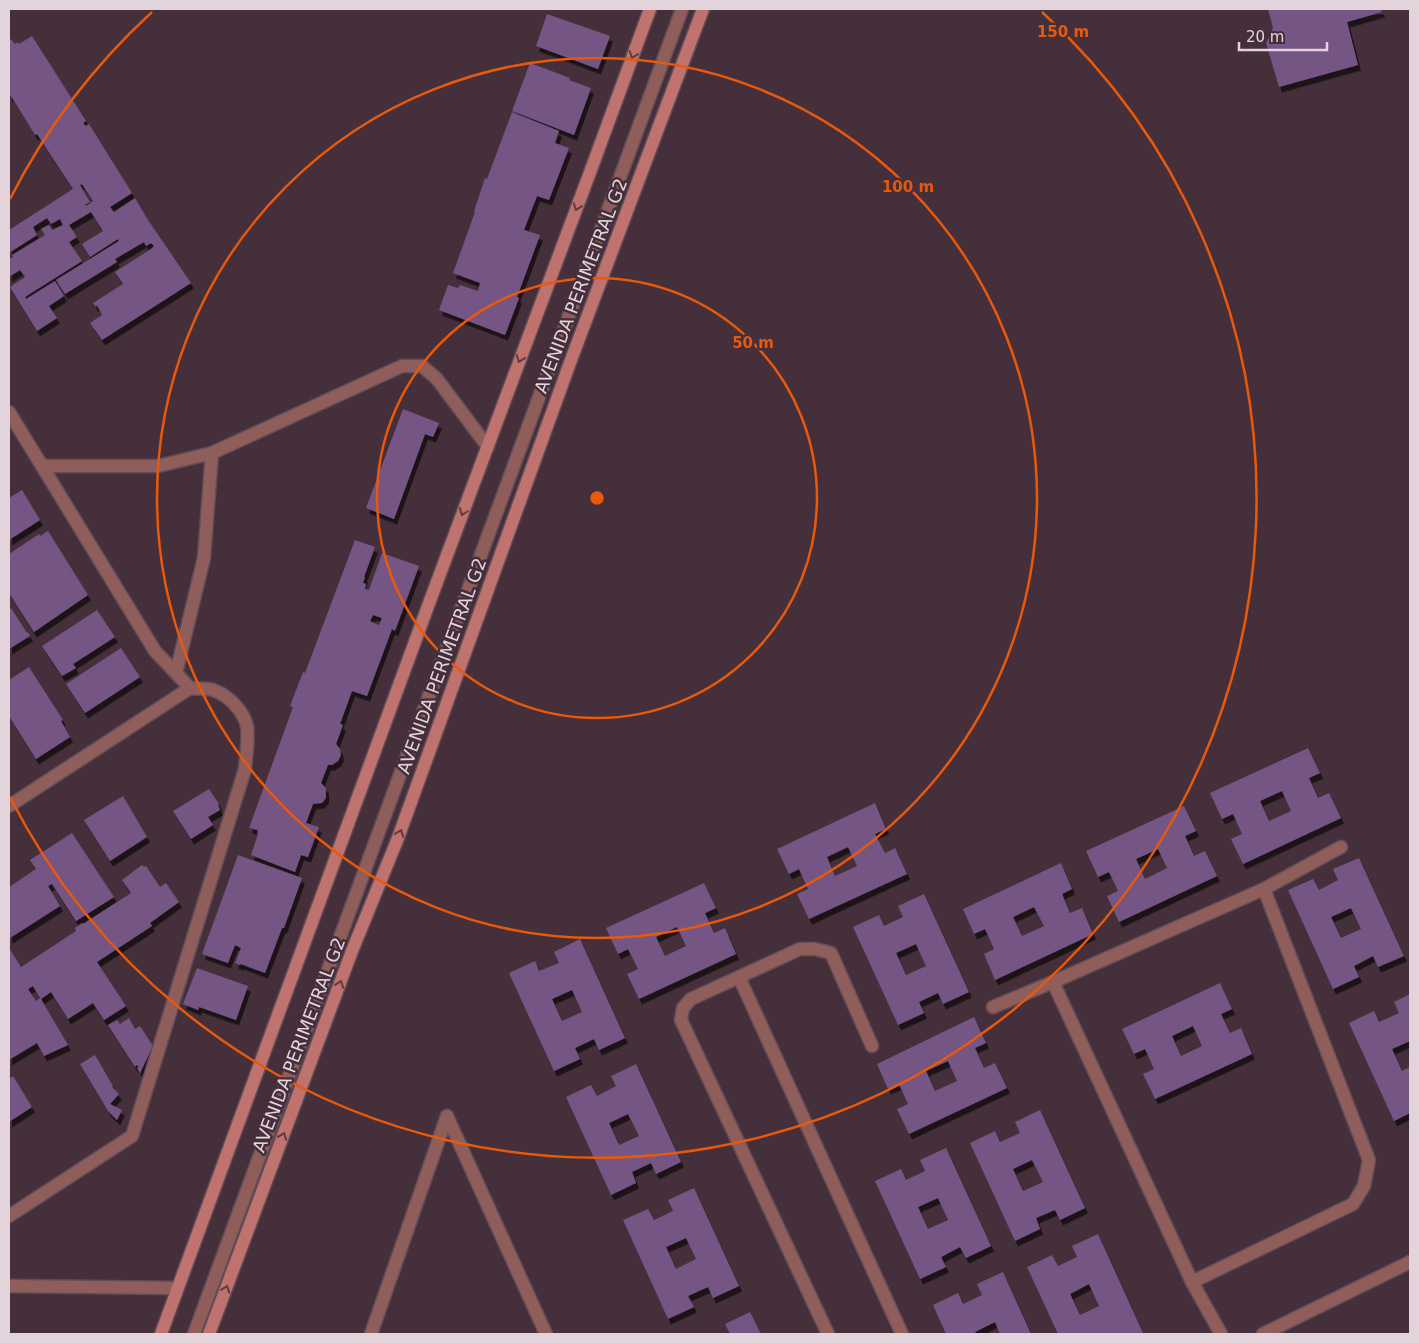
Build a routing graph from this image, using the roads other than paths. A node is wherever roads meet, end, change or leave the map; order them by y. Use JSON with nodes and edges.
{"nodes":[{"id":1,"x":650,"y":9,"type":"edge"},
{"id":2,"x":682,"y":9,"type":"edge"},
{"id":3,"x":703,"y":9,"type":"edge"},
{"id":4,"x":9,"y":412,"type":"edge"},
{"id":5,"x":488,"y":447,"type":"junction"},
{"id":6,"x":212,"y":453,"type":"junction"},
{"id":7,"x":42,"y":466,"type":"junction"},
{"id":8,"x":176,"y":673,"type":"junction"},
{"id":9,"x":190,"y":688,"type":"junction"},
{"id":10,"x":9,"y":806,"type":"edge"},
{"id":11,"x":1341,"y":847,"type":"dead end"},
{"id":12,"x":1264,"y":889,"type":"junction"},
{"id":13,"x":740,"y":977,"type":"junction"},
{"id":14,"x":1053,"y":982,"type":"junction"},
{"id":15,"x":994,"y":1007,"type":"dead end"},
{"id":16,"x":872,"y":1046,"type":"dead end"},
{"id":17,"x":9,"y":1216,"type":"edge"},
{"id":18,"x":1410,"y":1262,"type":"edge"},
{"id":19,"x":1192,"y":1282,"type":"junction"},
{"id":20,"x":9,"y":1286,"type":"edge"},
{"id":21,"x":177,"y":1288,"type":"junction"},
{"id":22,"x":161,"y":1334,"type":"edge"},
{"id":23,"x":194,"y":1334,"type":"edge"},
{"id":24,"x":209,"y":1334,"type":"edge"},
{"id":25,"x":371,"y":1334,"type":"edge"},
{"id":26,"x":546,"y":1334,"type":"edge"},
{"id":27,"x":828,"y":1334,"type":"edge"},
{"id":28,"x":902,"y":1334,"type":"edge"},
{"id":29,"x":1221,"y":1334,"type":"edge"},
{"id":30,"x":1263,"y":1334,"type":"edge"}],
"edges":[{"from":1,"to":5,"type":"street","name":"AVENIDA PERIMETRAL G2","one_way":true},
{"from":2,"to":23,"type":"street"},
{"from":24,"to":3,"type":"street","name":"AVENIDA PERIMETRAL G2","one_way":true},
{"from":4,"to":7,"type":"street"},
{"from":5,"to":6,"type":"street"},
{"from":5,"to":21,"type":"street","name":"AVENIDA PERIMETRAL G2","one_way":true},
{"from":6,"to":7,"type":"street"},
{"from":6,"to":8,"type":"street"},
{"from":7,"to":8,"type":"street"},
{"from":8,"to":9,"type":"street"},
{"from":9,"to":10,"type":"street"},
{"from":9,"to":17,"type":"street"},
{"from":11,"to":12,"type":"street"},
{"from":12,"to":14,"type":"street"},
{"from":12,"to":19,"type":"street"},
{"from":13,"to":16,"type":"street"},
{"from":13,"to":27,"type":"street"},
{"from":13,"to":28,"type":"street"},
{"from":14,"to":15,"type":"street"},
{"from":14,"to":19,"type":"street"},
{"from":18,"to":30,"type":"street"},
{"from":19,"to":29,"type":"street"},
{"from":20,"to":21,"type":"street"},
{"from":21,"to":22,"type":"street","name":"AVENIDA PERIMETRAL G2"},
{"from":25,"to":26,"type":"street"}]}
